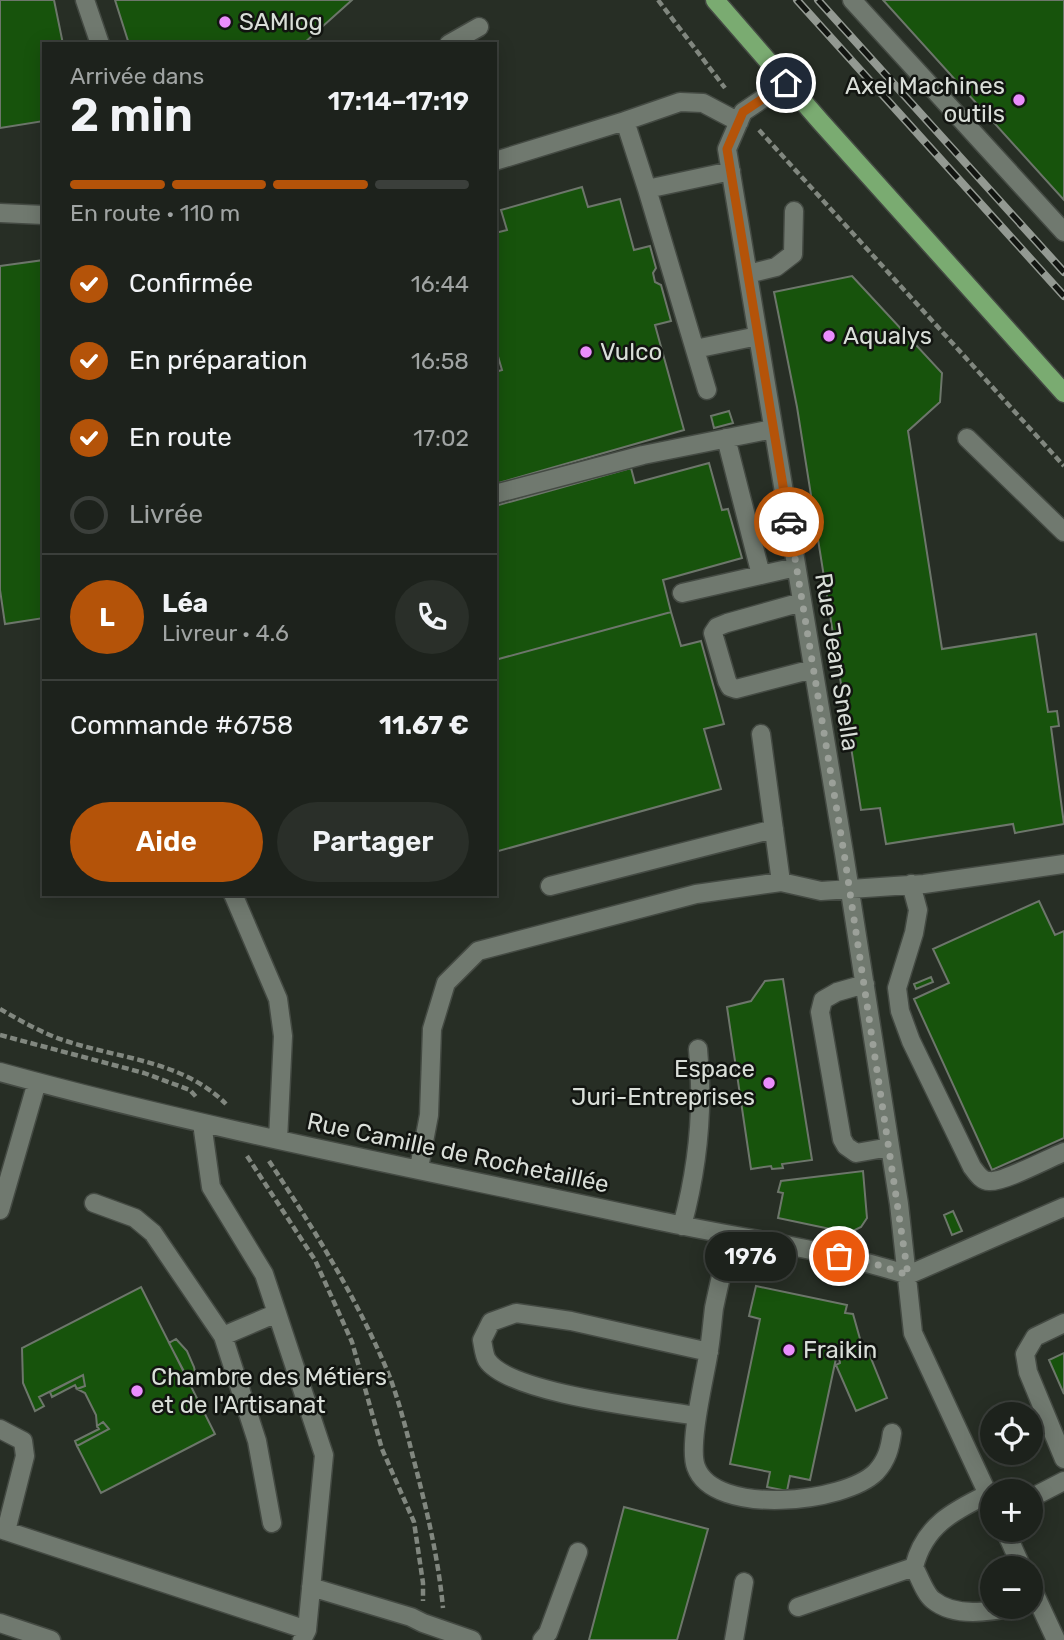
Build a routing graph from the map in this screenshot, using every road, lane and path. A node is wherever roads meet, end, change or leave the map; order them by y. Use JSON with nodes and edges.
{"nodes":[{"id":1,"x":85,"y":0,"type":"edge"},
{"id":2,"x":658,"y":0,"type":"edge"},
{"id":3,"x":715,"y":0,"type":"edge"},
{"id":4,"x":852,"y":0,"type":"edge"},
{"id":5,"x":478,"y":27,"type":"dead end"},
{"id":6,"x":99,"y":42,"type":"edge"},
{"id":7,"x":452,"y":42,"type":"edge"},
{"id":8,"x":786,"y":83,"type":"junction"},
{"id":9,"x":741,"y":117,"type":"junction"},
{"id":10,"x":625,"y":121,"type":"junction"},
{"id":11,"x":497,"y":159,"type":"edge"},
{"id":12,"x":731,"y":171,"type":"junction"},
{"id":13,"x":648,"y":189,"type":"junction"},
{"id":14,"x":794,"y":211,"type":"dead end"},
{"id":15,"x":0,"y":213,"type":"edge"},
{"id":16,"x":42,"y":215,"type":"edge"},
{"id":17,"x":1064,"y":232,"type":"edge"},
{"id":18,"x":748,"y":274,"type":"junction"},
{"id":19,"x":758,"y":336,"type":"junction"},
{"id":20,"x":695,"y":349,"type":"junction"},
{"id":21,"x":707,"y":390,"type":"dead end"},
{"id":22,"x":1064,"y":393,"type":"edge"},
{"id":23,"x":773,"y":429,"type":"junction"},
{"id":24,"x":726,"y":438,"type":"junction"},
{"id":25,"x":967,"y":438,"type":"dead end"},
{"id":26,"x":1064,"y":466,"type":"edge"},
{"id":27,"x":497,"y":493,"type":"edge"},
{"id":28,"x":1064,"y":532,"type":"edge"},
{"id":29,"x":796,"y":567,"type":"junction"},
{"id":30,"x":761,"y":575,"type":"junction"},
{"id":31,"x":681,"y":593,"type":"dead end"},
{"id":32,"x":802,"y":603,"type":"junction"},
{"id":33,"x":813,"y":669,"type":"junction"},
{"id":34,"x":761,"y":734,"type":"dead end"},
{"id":35,"x":774,"y":829,"type":"junction"},
{"id":36,"x":1064,"y":864,"type":"edge"},
{"id":37,"x":781,"y":882,"type":"junction"},
{"id":38,"x":911,"y":884,"type":"junction"},
{"id":39,"x":550,"y":886,"type":"dead end"},
{"id":40,"x":850,"y":889,"type":"junction"},
{"id":41,"x":234,"y":896,"type":"edge"},
{"id":42,"x":864,"y":984,"type":"junction"},
{"id":43,"x":0,"y":1009,"type":"edge"},
{"id":44,"x":0,"y":1035,"type":"edge"},
{"id":45,"x":698,"y":1049,"type":"dead end"},
{"id":46,"x":0,"y":1072,"type":"edge"},
{"id":47,"x":37,"y":1082,"type":"junction"},
{"id":48,"x":202,"y":1124,"type":"junction"},
{"id":49,"x":229,"y":1130,"type":"junction"},
{"id":50,"x":251,"y":1134,"type":"junction"},
{"id":51,"x":278,"y":1140,"type":"junction"},
{"id":52,"x":890,"y":1147,"type":"junction"},
{"id":53,"x":1064,"y":1152,"type":"edge"},
{"id":54,"x":419,"y":1168,"type":"junction"},
{"id":55,"x":94,"y":1203,"type":"dead end"},
{"id":56,"x":1064,"y":1206,"type":"edge"},
{"id":57,"x":0,"y":1210,"type":"edge"},
{"id":58,"x":682,"y":1226,"type":"junction"},
{"id":59,"x":731,"y":1235,"type":"junction"},
{"id":60,"x":908,"y":1275,"type":"junction"},
{"id":61,"x":277,"y":1313,"type":"junction"},
{"id":62,"x":1064,"y":1324,"type":"edge"},
{"id":63,"x":223,"y":1336,"type":"junction"},
{"id":64,"x":709,"y":1352,"type":"junction"},
{"id":65,"x":697,"y":1416,"type":"junction"},
{"id":66,"x":0,"y":1429,"type":"edge"},
{"id":67,"x":892,"y":1433,"type":"dead end"},
{"id":68,"x":1064,"y":1459,"type":"edge"},
{"id":69,"x":981,"y":1479,"type":"edge"},
{"id":70,"x":1064,"y":1481,"type":"edge"},
{"id":71,"x":1043,"y":1492,"type":"edge"},
{"id":72,"x":980,"y":1502,"type":"edge"},
{"id":73,"x":272,"y":1523,"type":"dead end"},
{"id":74,"x":3,"y":1530,"type":"edge"},
{"id":75,"x":578,"y":1552,"type":"dead end"},
{"id":76,"x":914,"y":1567,"type":"junction"},
{"id":77,"x":744,"y":1582,"type":"dead end"},
{"id":78,"x":311,"y":1587,"type":"junction"},
{"id":79,"x":798,"y":1607,"type":"dead end"},
{"id":80,"x":980,"y":1610,"type":"edge"},
{"id":81,"x":1043,"y":1618,"type":"edge"},
{"id":82,"x":0,"y":1623,"type":"edge"},
{"id":83,"x":423,"y":1623,"type":"junction"},
{"id":84,"x":444,"y":1631,"type":"junction"},
{"id":85,"x":305,"y":1635,"type":"edge"},
{"id":86,"x":51,"y":1640,"type":"edge"},
{"id":87,"x":472,"y":1640,"type":"edge"},
{"id":88,"x":542,"y":1640,"type":"edge"},
{"id":89,"x":734,"y":1640,"type":"edge"},
{"id":90,"x":1056,"y":1640,"type":"edge"}],
"edges":[{"from":1,"to":6,"type":"street"},
{"from":2,"to":9,"type":"path"},
{"from":3,"to":8,"type":"main road"},
{"from":4,"to":17,"type":"street"},
{"from":5,"to":7,"type":"street"},
{"from":8,"to":9,"type":"street"},
{"from":8,"to":22,"type":"main road"},
{"from":9,"to":10,"type":"street"},
{"from":9,"to":12,"type":"street","name":"Rue Jean Snella"},
{"from":9,"to":26,"type":"path"},
{"from":10,"to":11,"type":"street"},
{"from":10,"to":13,"type":"street"},
{"from":12,"to":13,"type":"street"},
{"from":12,"to":18,"type":"street","name":"Rue Jean Snella"},
{"from":13,"to":20,"type":"street"},
{"from":14,"to":18,"type":"street"},
{"from":15,"to":16,"type":"street"},
{"from":18,"to":19,"type":"street","name":"Rue Jean Snella"},
{"from":19,"to":20,"type":"street"},
{"from":19,"to":23,"type":"street","name":"Rue Jean Snella"},
{"from":20,"to":21,"type":"street"},
{"from":23,"to":24,"type":"street"},
{"from":23,"to":29,"type":"street","name":"Rue Jean Snella"},
{"from":24,"to":27,"type":"street"},
{"from":24,"to":30,"type":"street"},
{"from":25,"to":28,"type":"street"},
{"from":29,"to":30,"type":"street"},
{"from":29,"to":32,"type":"street","name":"Rue Jean Snella"},
{"from":30,"to":31,"type":"street"},
{"from":32,"to":33,"type":"street","name":"Rue Jean Snella"},
{"from":32,"to":33,"type":"street"},
{"from":33,"to":40,"type":"street","name":"Rue Jean Snella"},
{"from":34,"to":35,"type":"street"},
{"from":35,"to":37,"type":"street"},
{"from":35,"to":39,"type":"street"},
{"from":36,"to":38,"type":"street"},
{"from":37,"to":40,"type":"street"},
{"from":37,"to":54,"type":"street"},
{"from":38,"to":40,"type":"street"},
{"from":38,"to":53,"type":"street"},
{"from":40,"to":42,"type":"street","name":"Rue Jean Snella"},
{"from":41,"to":51,"type":"street"},
{"from":42,"to":52,"type":"street","name":"Rue Jean Snella"},
{"from":42,"to":52,"type":"street"},
{"from":43,"to":50,"type":"path"},
{"from":44,"to":49,"type":"path"},
{"from":45,"to":58,"type":"street"},
{"from":46,"to":47,"type":"street","name":"Rue Camille de Rochetaillée"},
{"from":47,"to":48,"type":"street","name":"Rue Camille de Rochetaillée"},
{"from":47,"to":57,"type":"street"},
{"from":48,"to":49,"type":"street","name":"Rue Camille de Rochetaillée"},
{"from":48,"to":61,"type":"street"},
{"from":49,"to":50,"type":"street","name":"Rue Camille de Rochetaillée"},
{"from":49,"to":83,"type":"path"},
{"from":50,"to":51,"type":"street","name":"Rue Camille de Rochetaillée"},
{"from":50,"to":84,"type":"path"},
{"from":51,"to":54,"type":"street","name":"Rue Camille de Rochetaillée"},
{"from":52,"to":60,"type":"street","name":"Rue Jean Snella"},
{"from":54,"to":58,"type":"street","name":"Rue Camille de Rochetaillée"},
{"from":55,"to":63,"type":"street"},
{"from":56,"to":60,"type":"street"},
{"from":58,"to":59,"type":"street","name":"Rue Camille de Rochetaillée"},
{"from":59,"to":60,"type":"street","name":"Rue Camille de Rochetaillée"},
{"from":59,"to":64,"type":"street"},
{"from":60,"to":69,"type":"street","name":"Rue Jean Snella"},
{"from":61,"to":63,"type":"street"},
{"from":61,"to":78,"type":"street"},
{"from":62,"to":68,"type":"street"},
{"from":63,"to":73,"type":"street"},
{"from":64,"to":65,"type":"street"},
{"from":64,"to":65,"type":"street"},
{"from":65,"to":67,"type":"street"},
{"from":66,"to":74,"type":"street"},
{"from":70,"to":71,"type":"street"},
{"from":72,"to":76,"type":"street"},
{"from":74,"to":85,"type":"street"},
{"from":75,"to":88,"type":"street"},
{"from":76,"to":79,"type":"street"},
{"from":76,"to":80,"type":"street"},
{"from":77,"to":89,"type":"street"},
{"from":78,"to":83,"type":"street"},
{"from":78,"to":85,"type":"street"},
{"from":81,"to":90,"type":"street"},
{"from":82,"to":86,"type":"street"},
{"from":83,"to":84,"type":"street"},
{"from":84,"to":87,"type":"street"}]}
